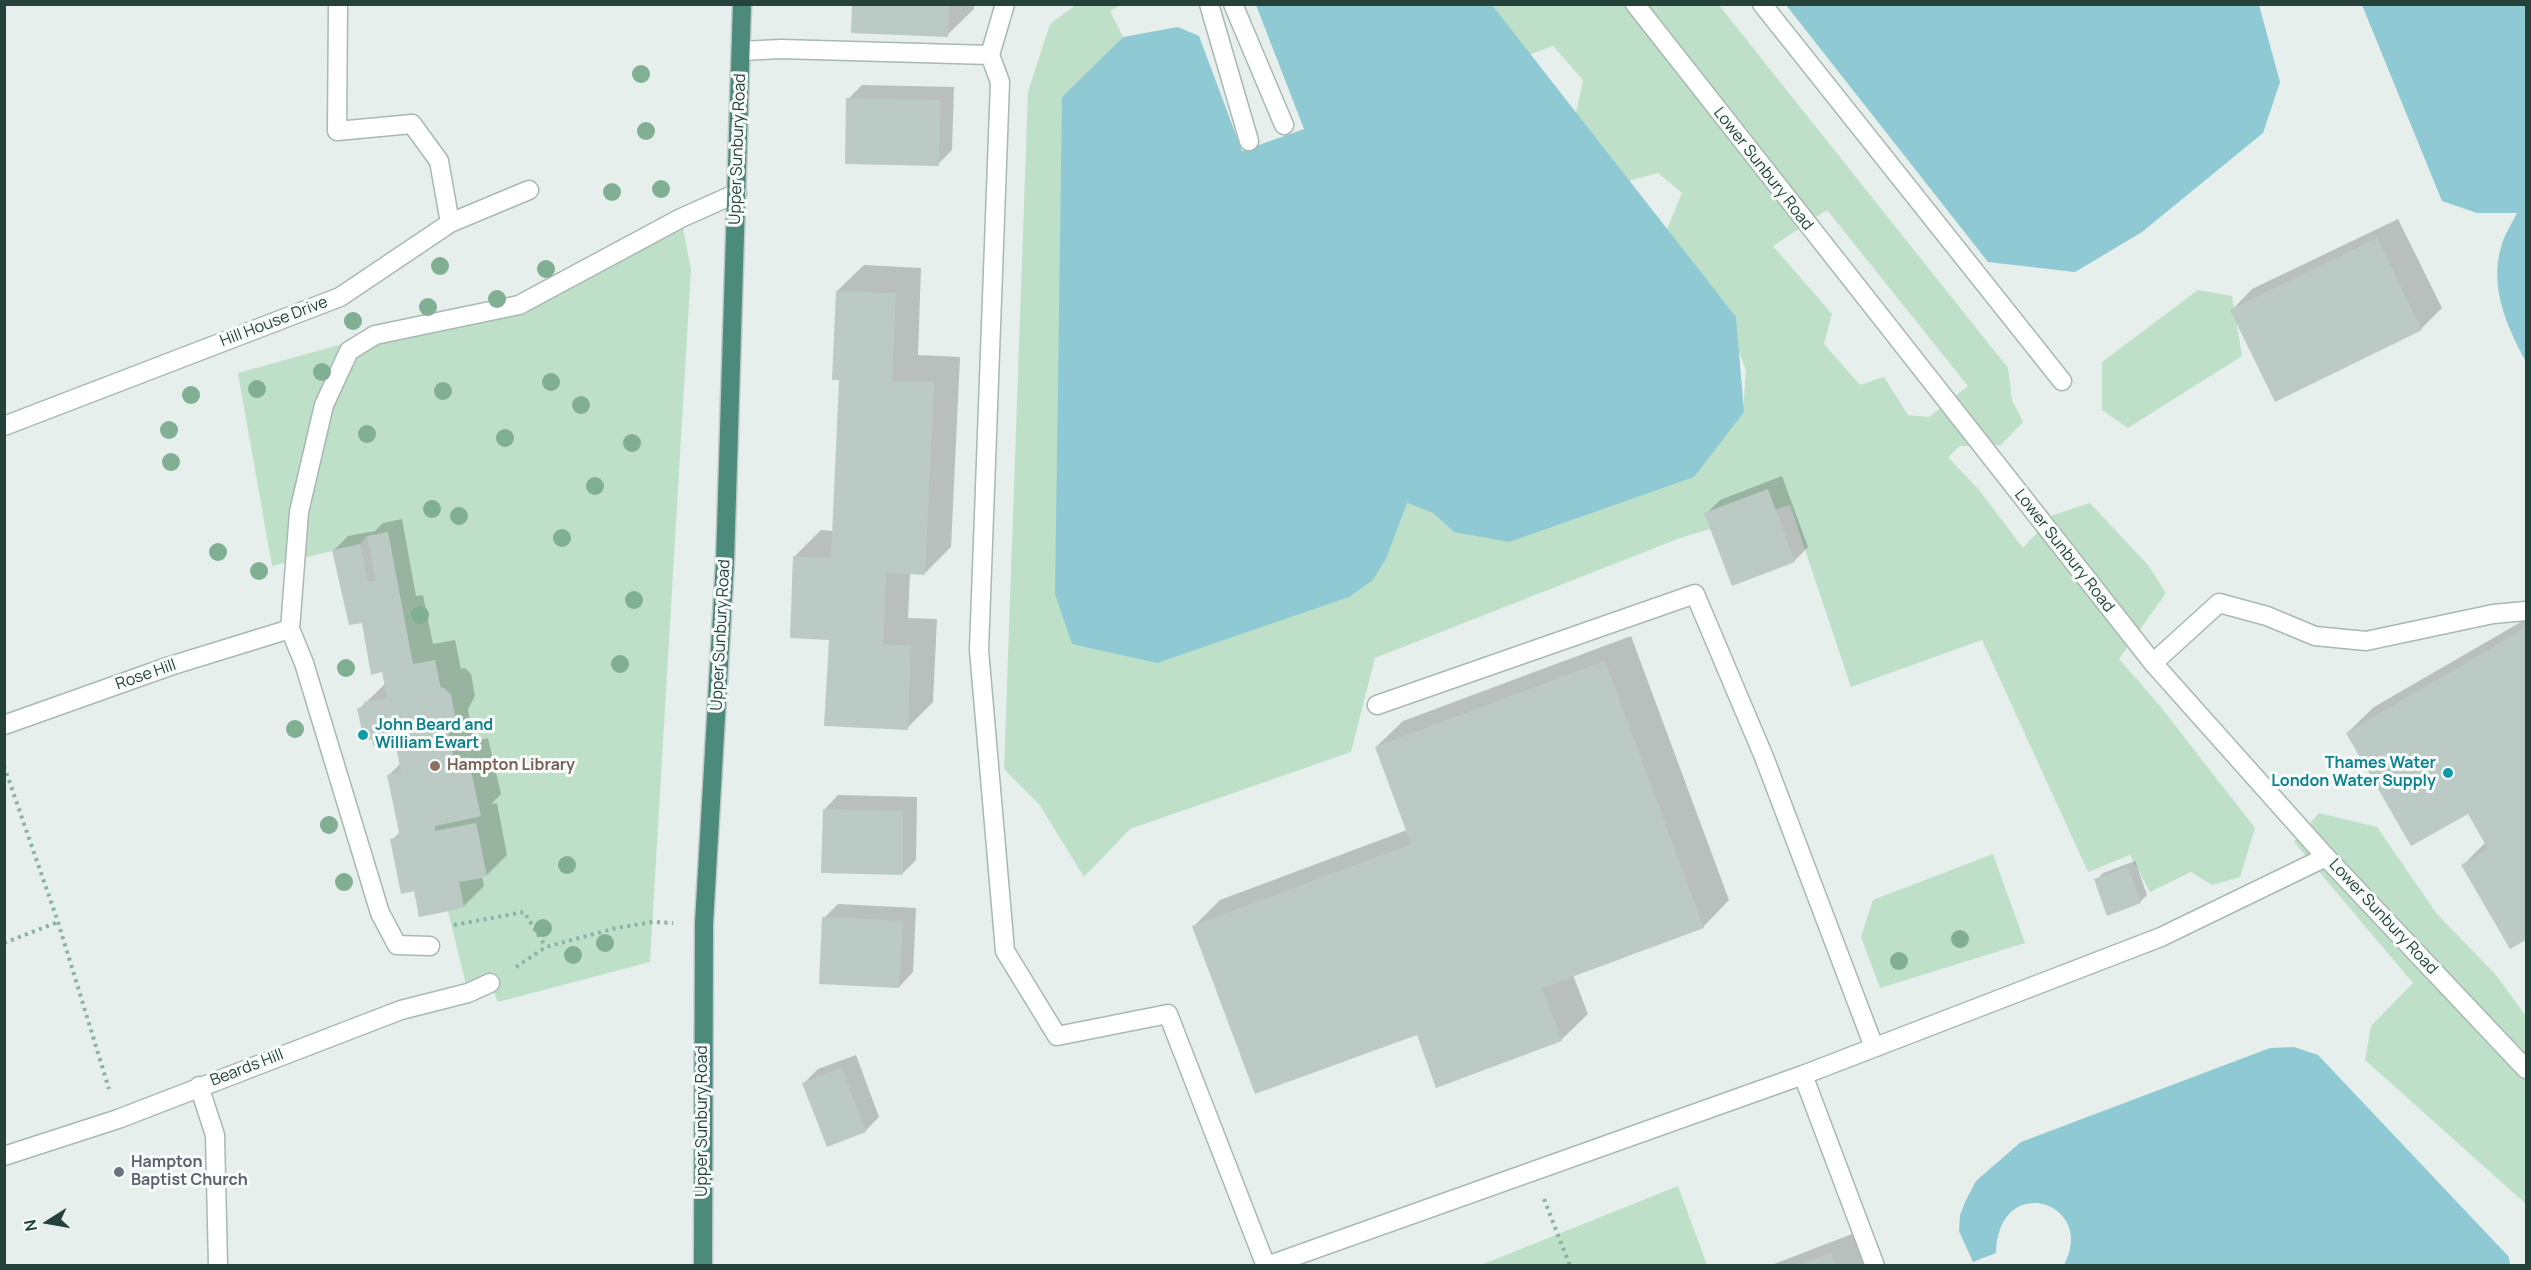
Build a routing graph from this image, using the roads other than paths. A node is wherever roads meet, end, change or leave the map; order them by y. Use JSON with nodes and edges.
{"nodes":[{"id":1,"x":338,"y":4,"type":"edge"},
{"id":2,"x":742,"y":4,"type":"edge"},
{"id":3,"x":1005,"y":4,"type":"edge"},
{"id":4,"x":1209,"y":4,"type":"edge"},
{"id":5,"x":1233,"y":4,"type":"edge"},
{"id":6,"x":1635,"y":4,"type":"edge"},
{"id":7,"x":1762,"y":4,"type":"edge"},
{"id":8,"x":741,"y":51,"type":"junction"},
{"id":9,"x":990,"y":56,"type":"junction"},
{"id":10,"x":1284,"y":125,"type":"dead end"},
{"id":11,"x":1249,"y":141,"type":"dead end"},
{"id":12,"x":529,"y":190,"type":"dead end"},
{"id":13,"x":737,"y":193,"type":"junction"},
{"id":14,"x":450,"y":223,"type":"junction"},
{"id":15,"x":2062,"y":381,"type":"dead end"},
{"id":16,"x":4,"y":426,"type":"edge"},
{"id":17,"x":2526,"y":611,"type":"edge"},
{"id":18,"x":290,"y":629,"type":"junction"},
{"id":19,"x":2153,"y":663,"type":"junction"},
{"id":20,"x":1377,"y":705,"type":"dead end"},
{"id":21,"x":4,"y":725,"type":"edge"},
{"id":22,"x":2326,"y":857,"type":"junction"},
{"id":23,"x":429,"y":946,"type":"road end"},
{"id":24,"x":490,"y":983,"type":"road end"},
{"id":25,"x":1875,"y":1047,"type":"junction"},
{"id":26,"x":2526,"y":1069,"type":"edge"},
{"id":27,"x":1803,"y":1075,"type":"junction"},
{"id":28,"x":199,"y":1086,"type":"junction"},
{"id":29,"x":4,"y":1156,"type":"edge"},
{"id":30,"x":218,"y":1266,"type":"edge"},
{"id":31,"x":703,"y":1266,"type":"edge"},
{"id":32,"x":1267,"y":1266,"type":"edge"},
{"id":33,"x":1875,"y":1266,"type":"edge"}],
"edges":[{"from":1,"to":14,"type":"street"},
{"from":2,"to":8,"type":"highway","name":"Upper Sunbury Road"},
{"from":3,"to":9,"type":"street"},
{"from":4,"to":11,"type":"street"},
{"from":5,"to":10,"type":"street"},
{"from":6,"to":19,"type":"street","name":"Lower Sunbury Road"},
{"from":7,"to":15,"type":"street"},
{"from":8,"to":9,"type":"street"},
{"from":8,"to":13,"type":"highway","name":"Upper Sunbury Road"},
{"from":9,"to":32,"type":"street"},
{"from":12,"to":14,"type":"street","name":"Hill House Drive"},
{"from":13,"to":18,"type":"street"},
{"from":13,"to":31,"type":"highway","name":"Upper Sunbury Road"},
{"from":14,"to":16,"type":"street","name":"Hill House Drive"},
{"from":17,"to":19,"type":"street"},
{"from":18,"to":21,"type":"street","name":"Rose Hill"},
{"from":18,"to":23,"type":"street"},
{"from":19,"to":22,"type":"street","name":"Lower Sunbury Road"},
{"from":20,"to":25,"type":"street"},
{"from":22,"to":25,"type":"street"},
{"from":22,"to":26,"type":"street","name":"Lower Sunbury Road"},
{"from":24,"to":28,"type":"street","name":"Beards Hill"},
{"from":25,"to":27,"type":"street"},
{"from":27,"to":32,"type":"street"},
{"from":27,"to":33,"type":"street"},
{"from":28,"to":29,"type":"street","name":"Beards Hill"},
{"from":28,"to":30,"type":"street"}]}
